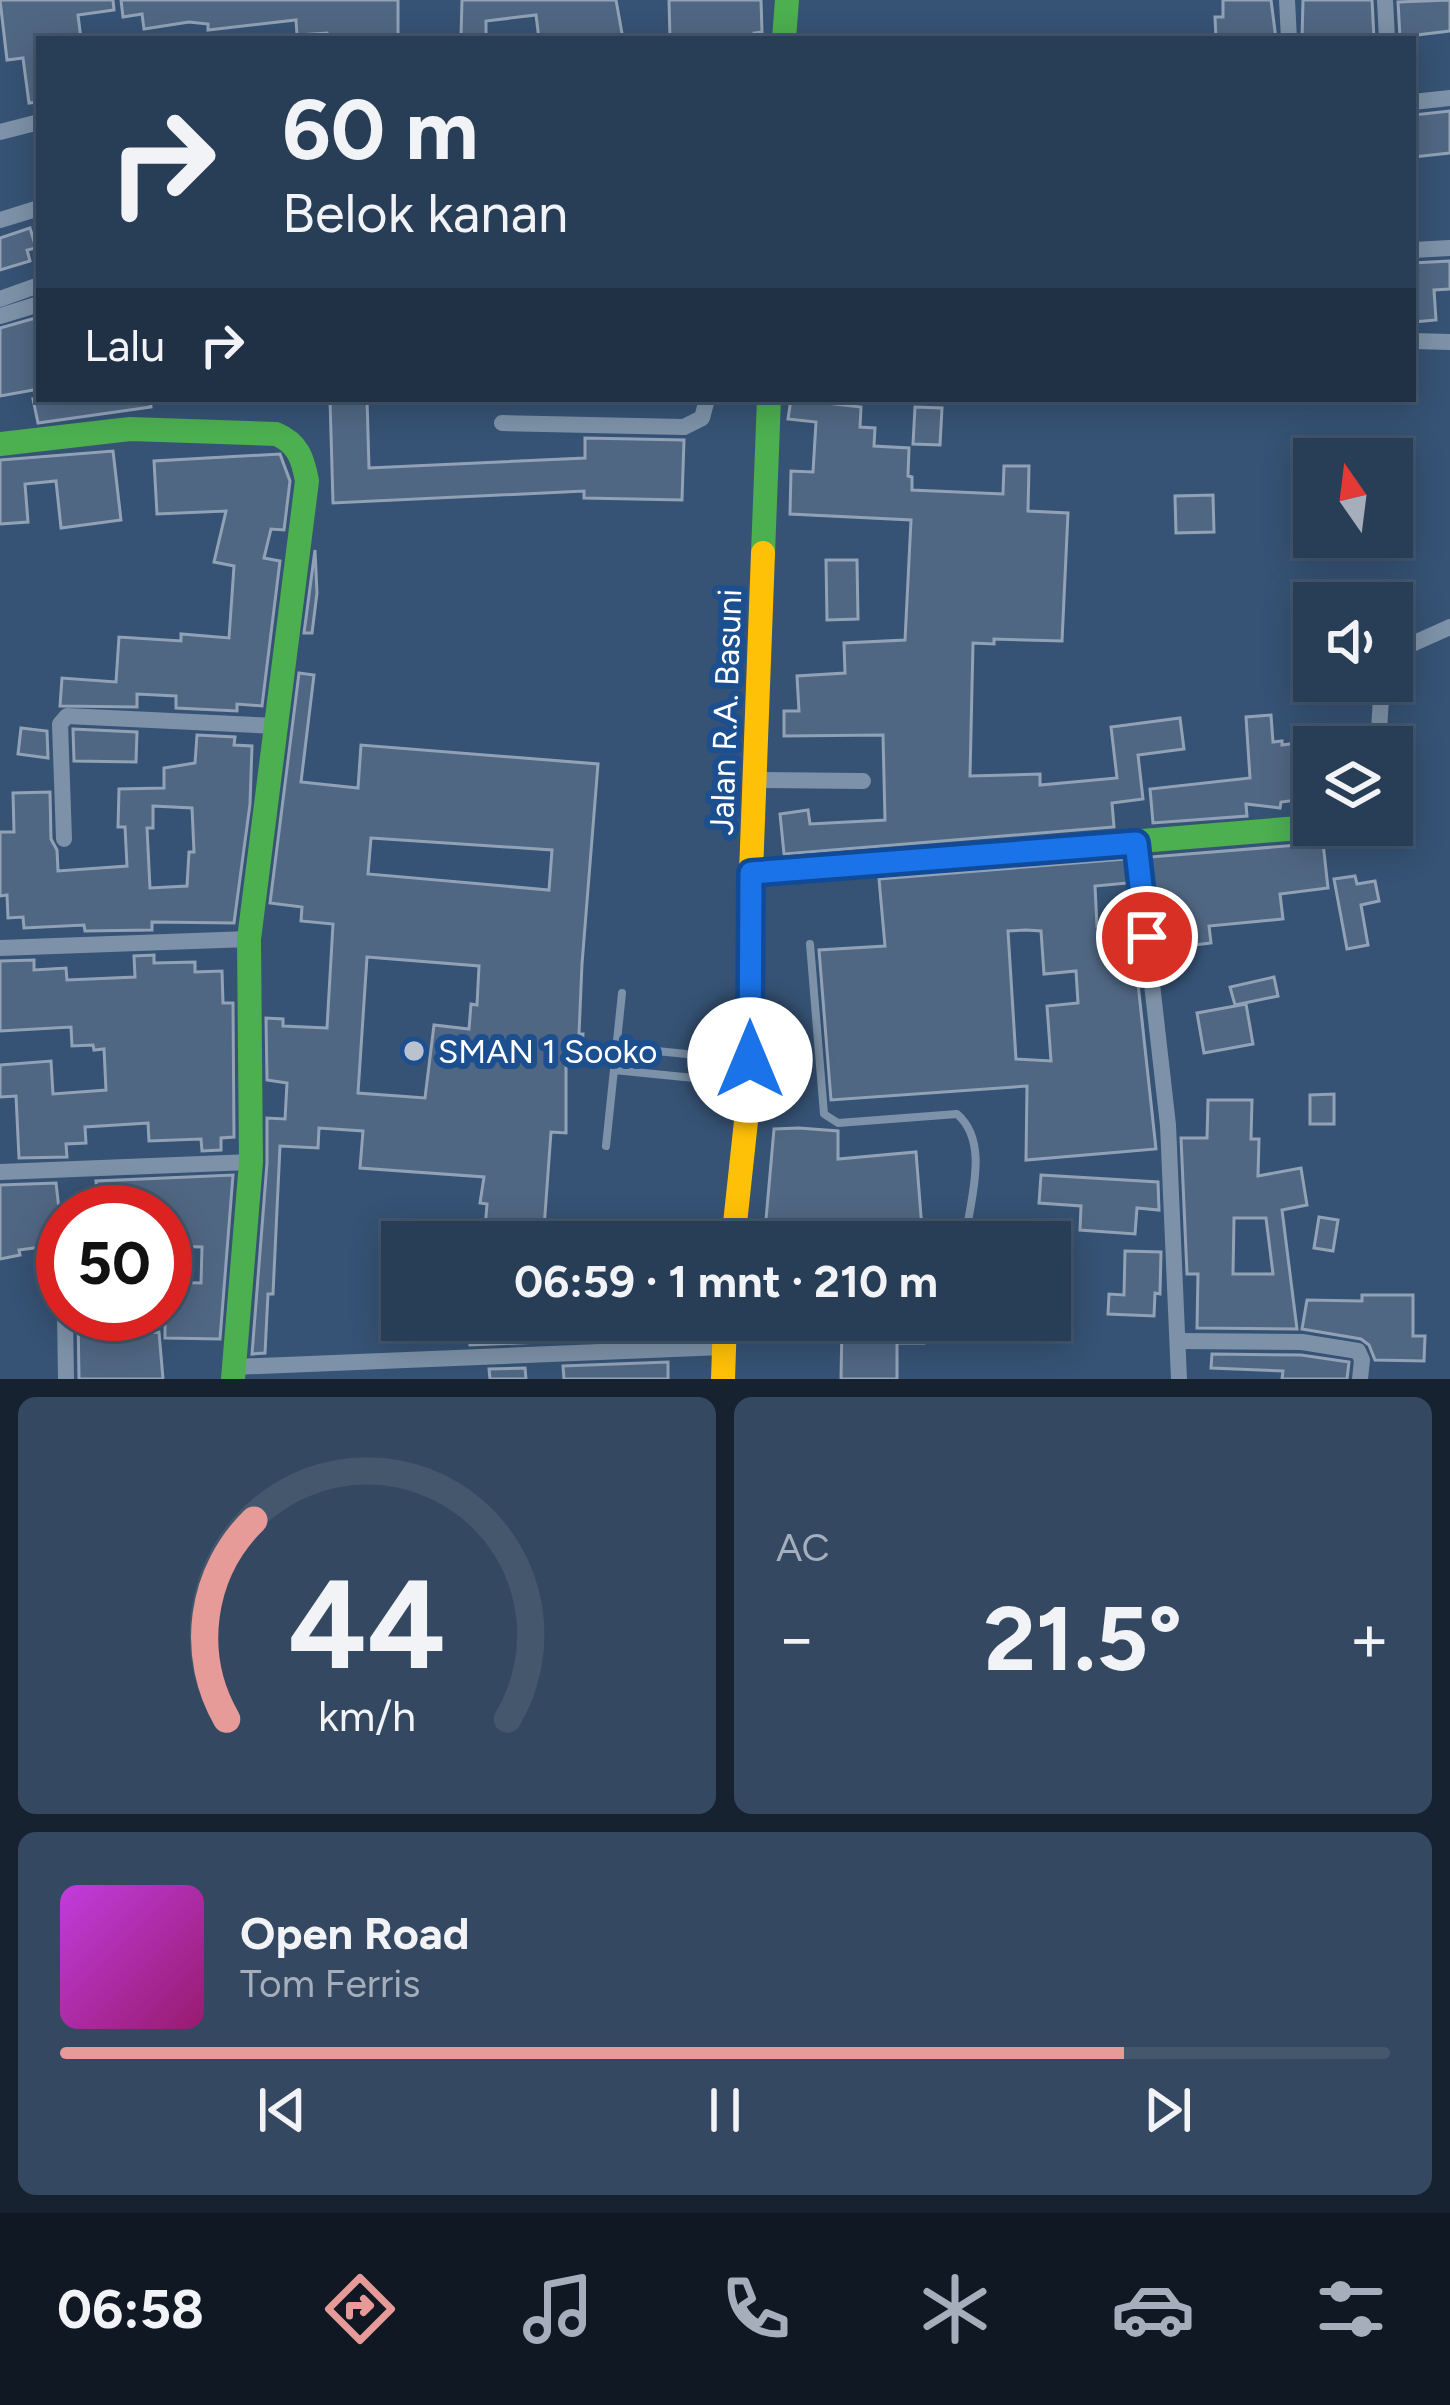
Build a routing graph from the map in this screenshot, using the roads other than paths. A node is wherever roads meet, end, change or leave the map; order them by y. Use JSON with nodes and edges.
{"nodes":[{"id":1,"x":787,"y":0,"type":"edge"},
{"id":2,"x":1288,"y":0,"type":"edge"},
{"id":3,"x":1385,"y":0,"type":"edge"},
{"id":4,"x":784,"y":36,"type":"edge"},
{"id":5,"x":1289,"y":36,"type":"edge"},
{"id":6,"x":1387,"y":36,"type":"edge"},
{"id":7,"x":1450,"y":98,"type":"edge"},
{"id":8,"x":1416,"y":102,"type":"edge"},
{"id":9,"x":36,"y":123,"type":"edge"},
{"id":10,"x":0,"y":132,"type":"edge"},
{"id":11,"x":36,"y":209,"type":"edge"},
{"id":12,"x":0,"y":220,"type":"edge"},
{"id":13,"x":1450,"y":248,"type":"edge"},
{"id":14,"x":1416,"y":250,"type":"edge"},
{"id":15,"x":36,"y":287,"type":"edge"},
{"id":16,"x":0,"y":299,"type":"edge"},
{"id":17,"x":36,"y":305,"type":"edge"},
{"id":18,"x":0,"y":316,"type":"edge"},
{"id":19,"x":1416,"y":341,"type":"edge"},
{"id":20,"x":1450,"y":342,"type":"edge"},
{"id":21,"x":706,"y":402,"type":"edge"},
{"id":22,"x":769,"y":402,"type":"edge"},
{"id":23,"x":502,"y":423,"type":"dead end"},
{"id":24,"x":0,"y":444,"type":"edge"},
{"id":25,"x":1450,"y":627,"type":"edge"},
{"id":26,"x":1413,"y":644,"type":"edge"},
{"id":27,"x":277,"y":726,"type":"junction"},
{"id":28,"x":757,"y":779,"type":"junction"},
{"id":29,"x":863,"y":781,"type":"dead end"},
{"id":30,"x":1293,"y":829,"type":"edge"},
{"id":31,"x":64,"y":839,"type":"dead end"},
{"id":32,"x":1136,"y":843,"type":"junction"},
{"id":33,"x":751,"y":873,"type":"junction"},
{"id":34,"x":249,"y":939,"type":"junction"},
{"id":35,"x":810,"y":944,"type":"dead end"},
{"id":36,"x":0,"y":948,"type":"edge"},
{"id":37,"x":622,"y":993,"type":"dead end"},
{"id":38,"x":616,"y":1047,"type":"junction"},
{"id":39,"x":614,"y":1070,"type":"junction"},
{"id":40,"x":750,"y":1072,"type":"junction"},
{"id":41,"x":606,"y":1146,"type":"dead end"},
{"id":42,"x":250,"y":1162,"type":"junction"},
{"id":43,"x":0,"y":1172,"type":"edge"},
{"id":44,"x":735,"y":1221,"type":"edge"},
{"id":45,"x":967,"y":1221,"type":"edge"},
{"id":46,"x":65,"y":1341,"type":"edge"},
{"id":47,"x":723,"y":1341,"type":"edge"},
{"id":48,"x":1178,"y":1342,"type":"junction"},
{"id":49,"x":723,"y":1347,"type":"junction"},
{"id":50,"x":234,"y":1373,"type":"edge"},
{"id":51,"x":66,"y":1379,"type":"edge"},
{"id":52,"x":723,"y":1379,"type":"edge"},
{"id":53,"x":1179,"y":1379,"type":"edge"},
{"id":54,"x":1360,"y":1379,"type":"edge"}],
"edges":[{"from":1,"to":4,"type":"street"},
{"from":2,"to":5,"type":"street"},
{"from":3,"to":6,"type":"street"},
{"from":7,"to":8,"type":"street"},
{"from":9,"to":10,"type":"street"},
{"from":11,"to":12,"type":"street"},
{"from":13,"to":14,"type":"street"},
{"from":15,"to":16,"type":"street"},
{"from":17,"to":18,"type":"street"},
{"from":19,"to":20,"type":"street"},
{"from":21,"to":23,"type":"street"},
{"from":22,"to":28,"type":"street","name":"Jalan R.A. Basuni"},
{"from":24,"to":27,"type":"street"},
{"from":25,"to":26,"type":"street"},
{"from":27,"to":31,"type":"street"},
{"from":27,"to":34,"type":"street"},
{"from":28,"to":29,"type":"street"},
{"from":28,"to":33,"type":"street","name":"Jalan R.A. Basuni"},
{"from":30,"to":32,"type":"street"},
{"from":32,"to":33,"type":"street"},
{"from":32,"to":48,"type":"street"},
{"from":33,"to":40,"type":"street","name":"Jalan R.A. Basuni"},
{"from":34,"to":36,"type":"street"},
{"from":34,"to":42,"type":"street"},
{"from":35,"to":45,"type":"lane"},
{"from":37,"to":38,"type":"lane"},
{"from":38,"to":39,"type":"lane"},
{"from":38,"to":40,"type":"lane"},
{"from":39,"to":40,"type":"lane"},
{"from":39,"to":41,"type":"lane"},
{"from":40,"to":44,"type":"street","name":"Jalan R.A. Basuni"},
{"from":42,"to":43,"type":"street"},
{"from":42,"to":50,"type":"street"},
{"from":46,"to":51,"type":"street"},
{"from":47,"to":49,"type":"street"},
{"from":48,"to":53,"type":"street"},
{"from":48,"to":54,"type":"street"},
{"from":49,"to":50,"type":"street"},
{"from":49,"to":52,"type":"street"}]}
